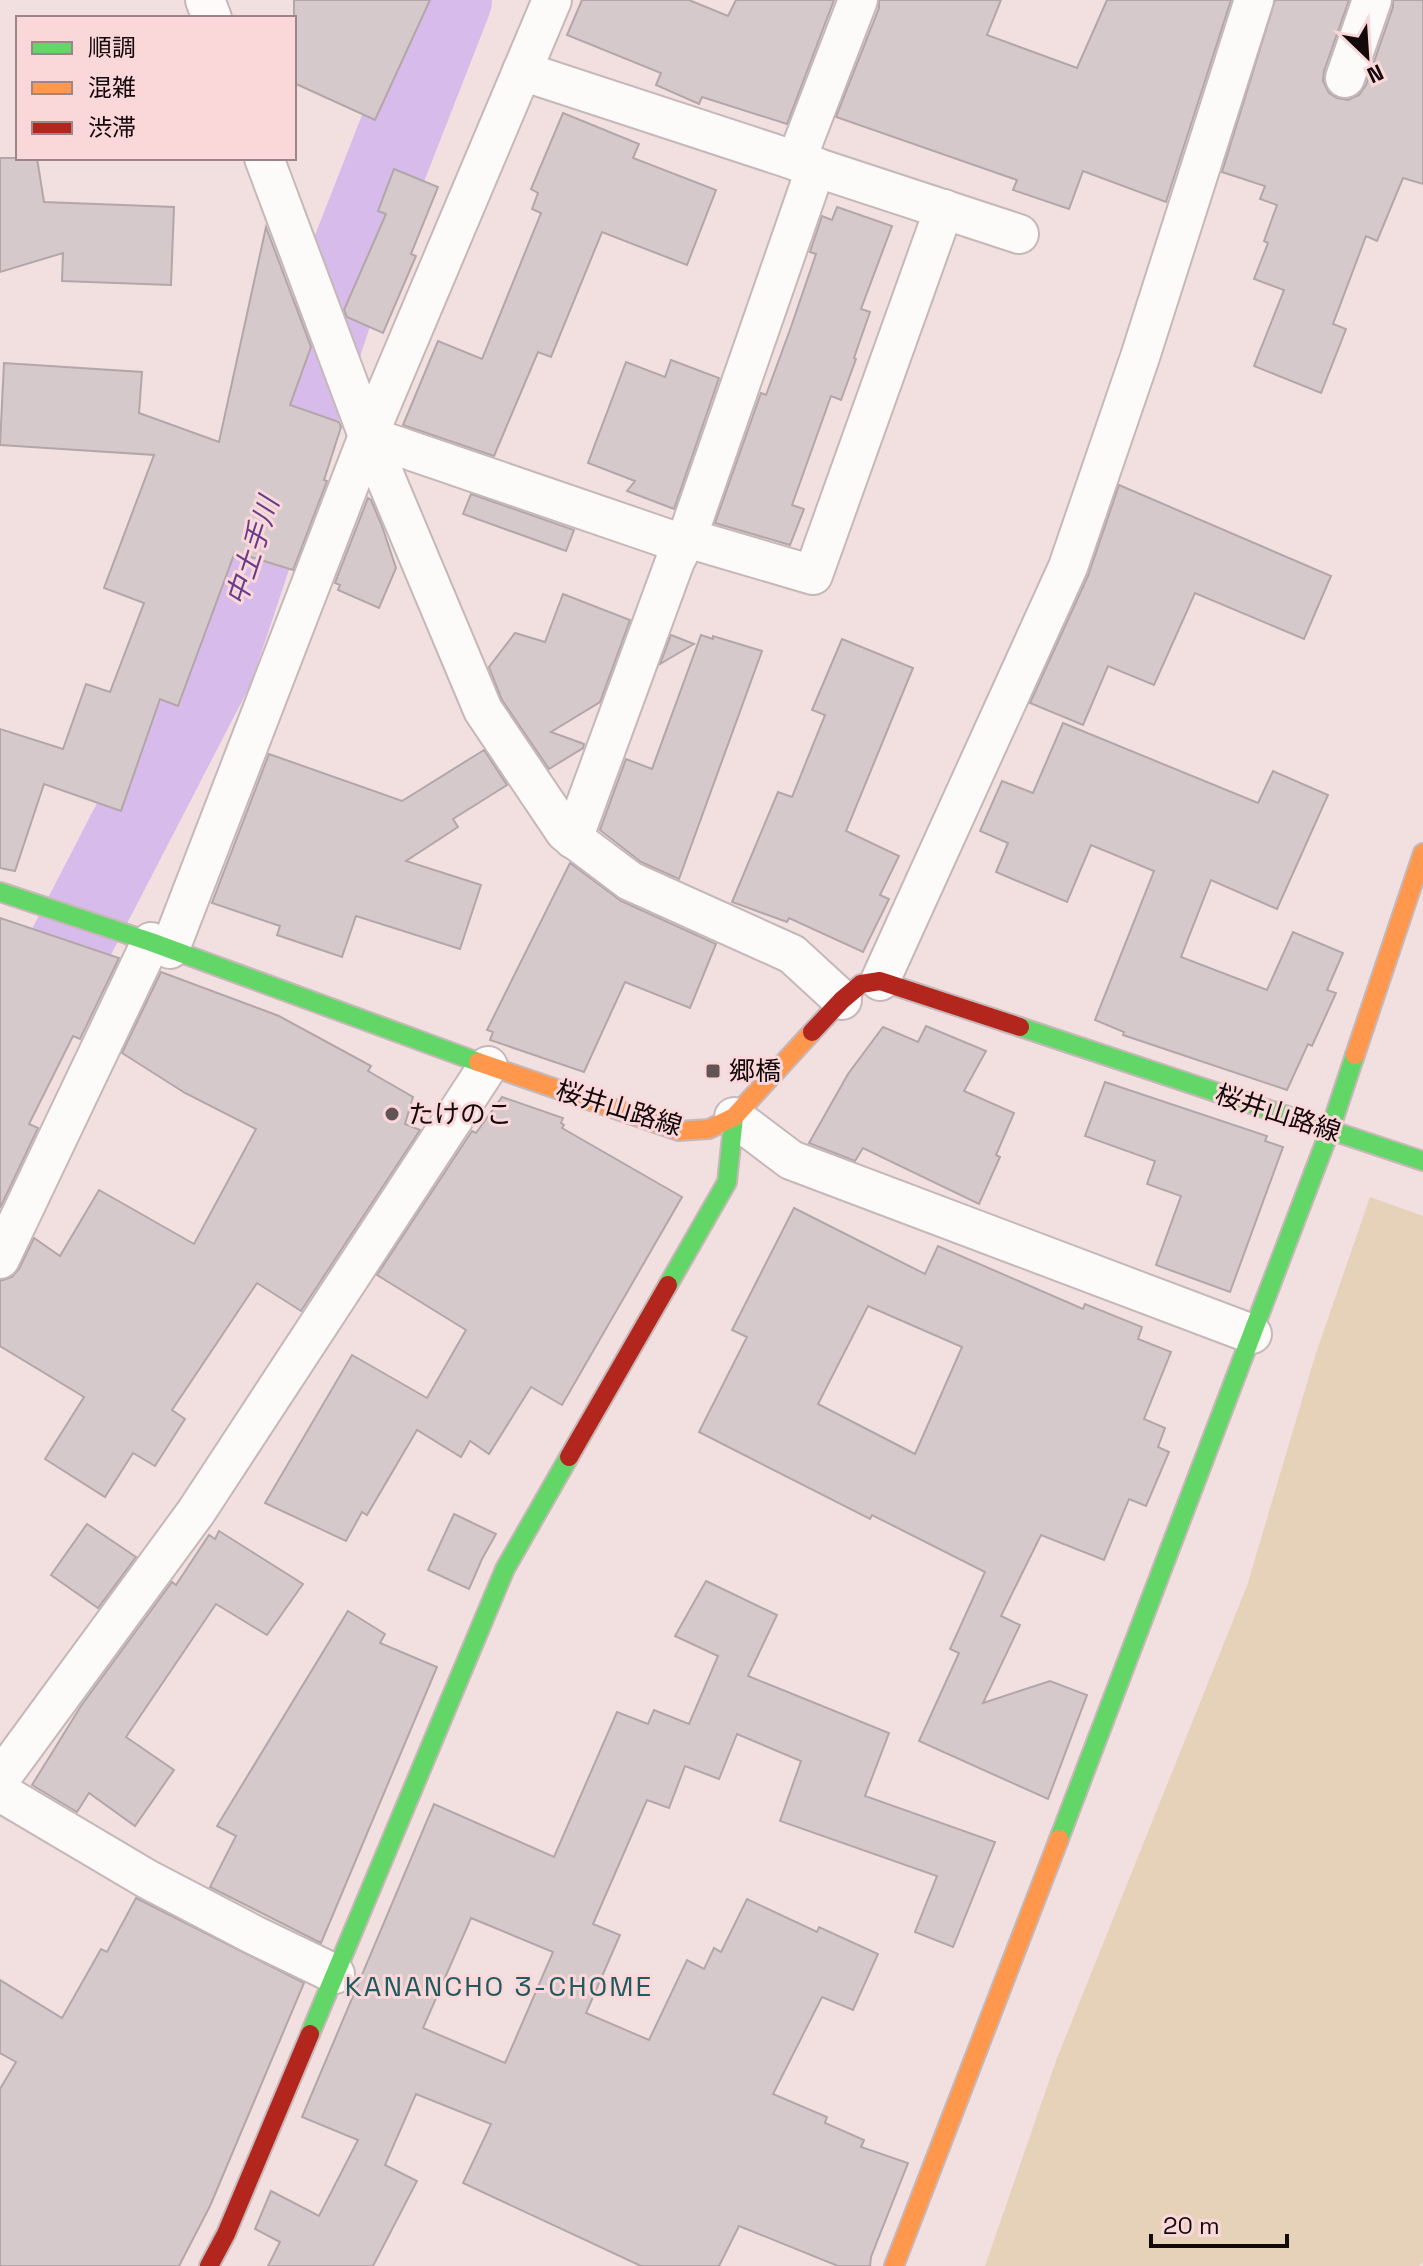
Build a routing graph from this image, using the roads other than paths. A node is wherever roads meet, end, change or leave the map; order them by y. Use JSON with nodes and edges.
{"nodes":[{"id":1,"x":552,"y":0,"type":"edge"},
{"id":2,"x":858,"y":0,"type":"edge"},
{"id":3,"x":1254,"y":0,"type":"edge"},
{"id":4,"x":1372,"y":0,"type":"edge"},
{"id":5,"x":522,"y":71,"type":"junction"},
{"id":6,"x":1345,"y":78,"type":"dead end"},
{"id":7,"x":265,"y":160,"type":"edge"},
{"id":8,"x":806,"y":164,"type":"junction"},
{"id":9,"x":944,"y":209,"type":"junction"},
{"id":10,"x":1019,"y":234,"type":"dead end"},
{"id":11,"x":368,"y":436,"type":"junction"},
{"id":12,"x":685,"y":541,"type":"junction"},
{"id":13,"x":573,"y":839,"type":"junction"},
{"id":14,"x":1423,"y":853,"type":"edge"},
{"id":15,"x":0,"y":892,"type":"edge"},
{"id":16,"x":161,"y":945,"type":"junction"},
{"id":17,"x":880,"y":981,"type":"junction"},
{"id":18,"x":842,"y":1000,"type":"junction"},
{"id":19,"x":488,"y":1066,"type":"junction"},
{"id":20,"x":734,"y":1117,"type":"junction"},
{"id":21,"x":1330,"y":1130,"type":"junction"},
{"id":22,"x":1423,"y":1161,"type":"edge"},
{"id":23,"x":0,"y":1259,"type":"edge"},
{"id":24,"x":1252,"y":1334,"type":"junction"},
{"id":25,"x":0,"y":1779,"type":"edge"},
{"id":26,"x":0,"y":1792,"type":"edge"},
{"id":27,"x":335,"y":1974,"type":"junction"},
{"id":28,"x":209,"y":2266,"type":"edge"},
{"id":29,"x":894,"y":2266,"type":"edge"}],
"edges":[{"from":1,"to":5,"type":"street"},
{"from":2,"to":8,"type":"street"},
{"from":3,"to":17,"type":"street"},
{"from":4,"to":6,"type":"street"},
{"from":5,"to":8,"type":"street"},
{"from":5,"to":11,"type":"street"},
{"from":7,"to":11,"type":"street"},
{"from":8,"to":9,"type":"street"},
{"from":8,"to":12,"type":"street"},
{"from":9,"to":10,"type":"street"},
{"from":9,"to":12,"type":"street"},
{"from":11,"to":12,"type":"street"},
{"from":11,"to":13,"type":"street"},
{"from":11,"to":16,"type":"street"},
{"from":12,"to":13,"type":"street"},
{"from":13,"to":18,"type":"street"},
{"from":14,"to":21,"type":"street"},
{"from":15,"to":16,"type":"street","name":"桜井山路線"},
{"from":16,"to":19,"type":"street","name":"桜井山路線"},
{"from":16,"to":23,"type":"street"},
{"from":17,"to":18,"type":"street","name":"桜井山路線"},
{"from":17,"to":21,"type":"street","name":"桜井山路線"},
{"from":18,"to":20,"type":"street","name":"桜井山路線"},
{"from":19,"to":20,"type":"street","name":"桜井山路線"},
{"from":19,"to":25,"type":"street"},
{"from":20,"to":24,"type":"street"},
{"from":20,"to":27,"type":"street"},
{"from":21,"to":22,"type":"street","name":"桜井山路線"},
{"from":21,"to":24,"type":"street"},
{"from":24,"to":29,"type":"street"},
{"from":26,"to":27,"type":"street"},
{"from":27,"to":28,"type":"street"}]}
